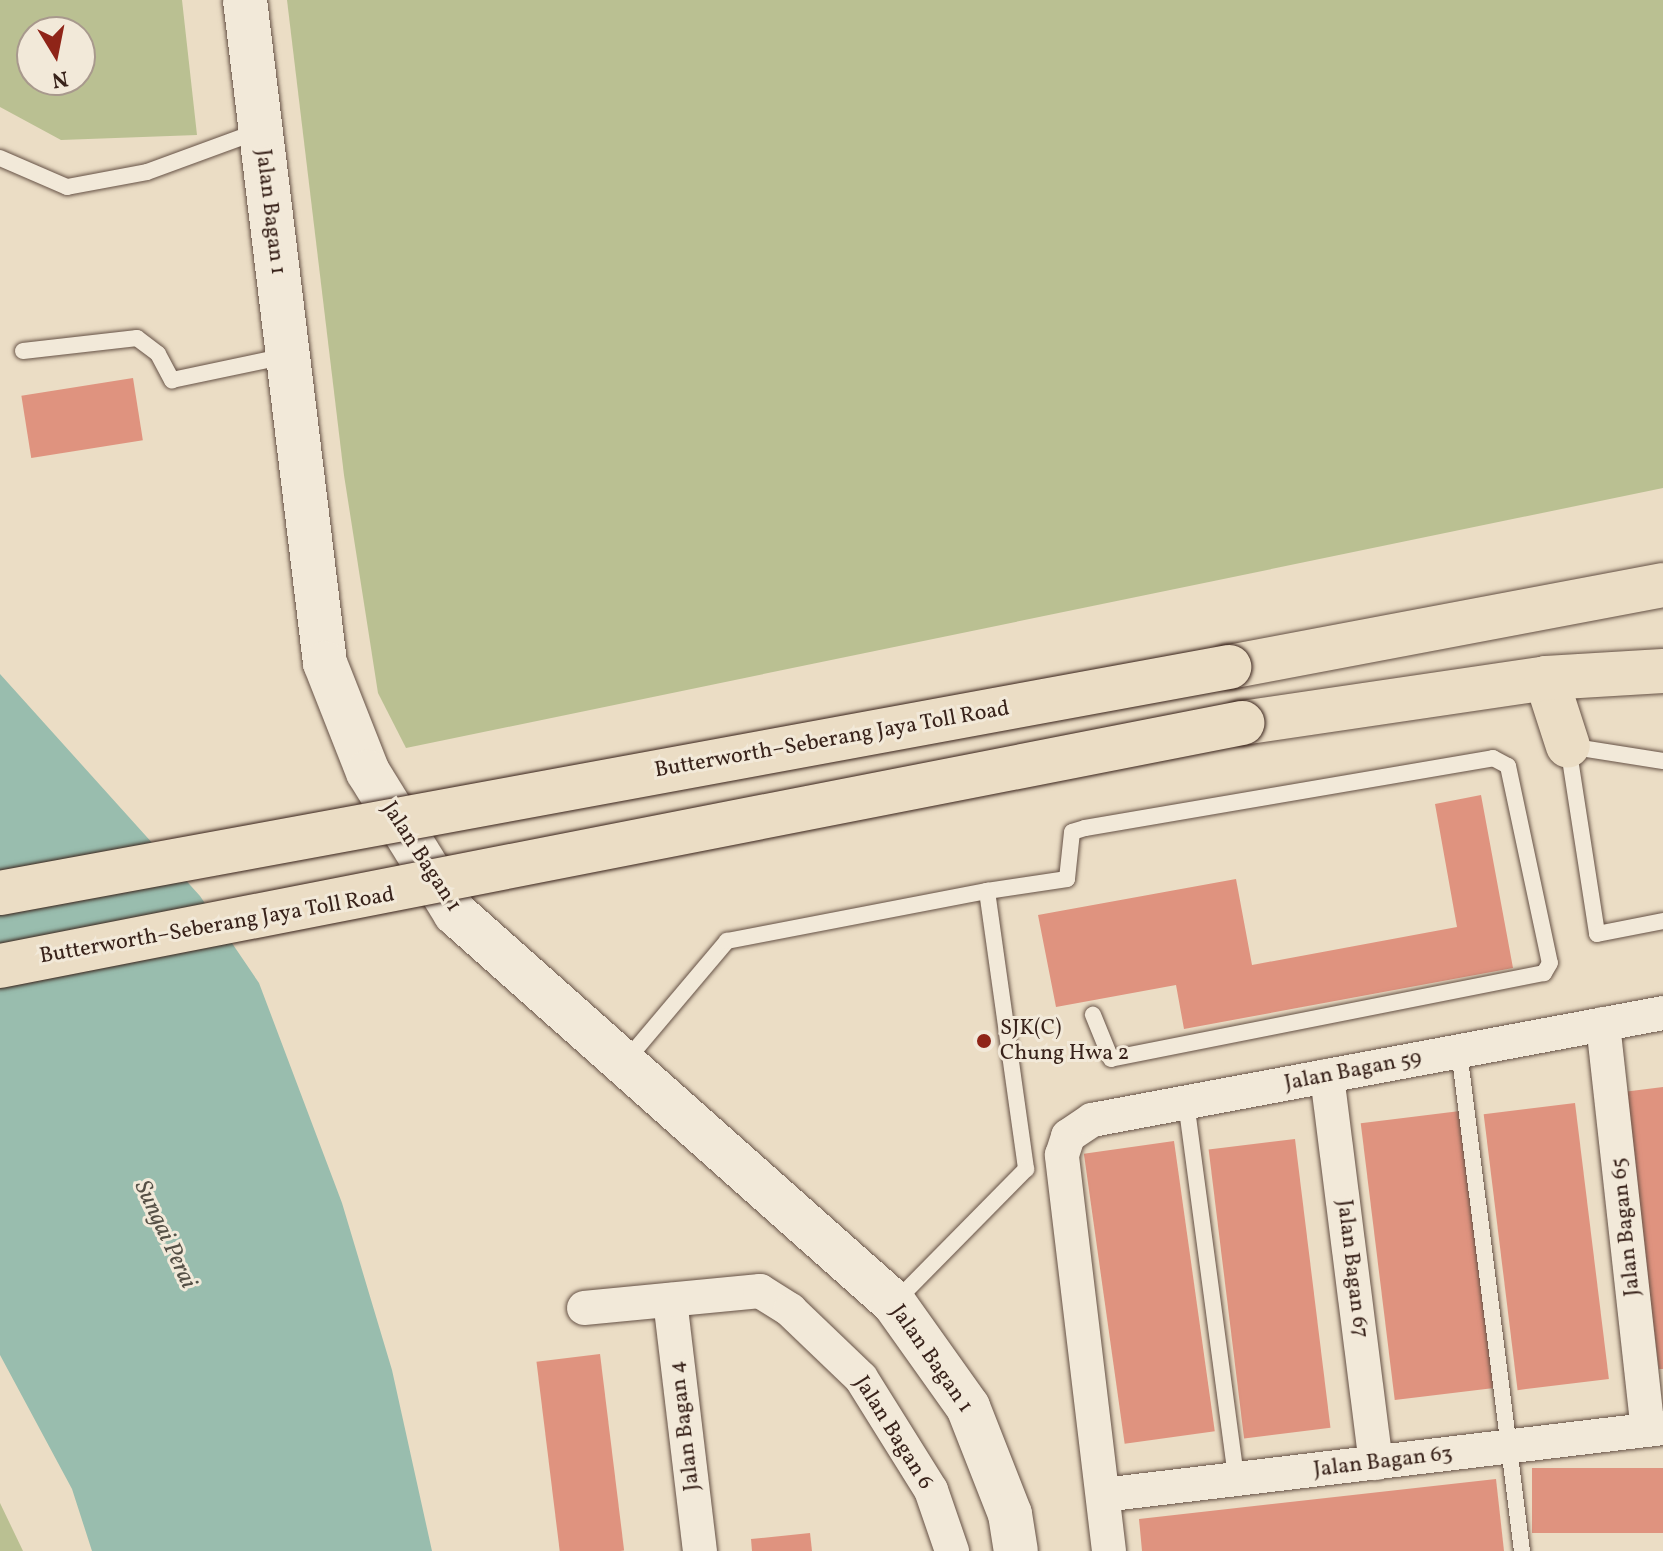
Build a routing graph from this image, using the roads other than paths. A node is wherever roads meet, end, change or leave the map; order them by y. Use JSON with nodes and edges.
{"nodes":[{"id":1,"x":245,"y":0,"type":"edge"},
{"id":2,"x":260,"y":130,"type":"junction"},
{"id":3,"x":0,"y":158,"type":"edge"},
{"id":4,"x":23,"y":351,"type":"dead end"},
{"id":5,"x":288,"y":356,"type":"junction"},
{"id":6,"x":1663,"y":585,"type":"edge"},
{"id":7,"x":1663,"y":671,"type":"edge"},
{"id":8,"x":1546,"y":678,"type":"junction"},
{"id":9,"x":1568,"y":746,"type":"junction"},
{"id":10,"x":1663,"y":761,"type":"edge"},
{"id":11,"x":987,"y":891,"type":"junction"},
{"id":12,"x":0,"y":893,"type":"edge"},
{"id":13,"x":1663,"y":921,"type":"edge"},
{"id":14,"x":0,"y":966,"type":"edge"},
{"id":15,"x":1663,"y":1013,"type":"edge"},
{"id":16,"x":1093,"y":1015,"type":"dead end"},
{"id":17,"x":1603,"y":1024,"type":"junction"},
{"id":18,"x":1459,"y":1051,"type":"junction"},
{"id":19,"x":623,"y":1065,"type":"junction"},
{"id":20,"x":1327,"y":1076,"type":"junction"},
{"id":21,"x":1186,"y":1102,"type":"junction"},
{"id":22,"x":670,"y":1300,"type":"junction"},
{"id":23,"x":894,"y":1303,"type":"junction"},
{"id":24,"x":584,"y":1308,"type":"dead end"},
{"id":25,"x":1656,"y":1429,"type":"edge"},
{"id":26,"x":1508,"y":1447,"type":"junction"},
{"id":27,"x":1376,"y":1463,"type":"junction"},
{"id":28,"x":1236,"y":1479,"type":"junction"},
{"id":29,"x":1103,"y":1495,"type":"junction"},
{"id":30,"x":700,"y":1551,"type":"edge"},
{"id":31,"x":952,"y":1551,"type":"edge"},
{"id":32,"x":1016,"y":1551,"type":"edge"},
{"id":33,"x":1109,"y":1551,"type":"edge"},
{"id":34,"x":1522,"y":1551,"type":"edge"}],
"edges":[{"from":1,"to":2,"type":"street","name":"Jalan Bagan 1"},
{"from":2,"to":3,"type":"lane"},
{"from":2,"to":5,"type":"street","name":"Jalan Bagan 1"},
{"from":4,"to":5,"type":"lane"},
{"from":5,"to":19,"type":"street","name":"Jalan Bagan 1"},
{"from":6,"to":12,"type":"highway","name":"Butterworth–Seberang Jaya Toll Road","bridge":true},
{"from":7,"to":8,"type":"highway","name":"Butterworth–Seberang Jaya Toll Road"},
{"from":8,"to":9,"type":"highway"},
{"from":8,"to":14,"type":"highway","name":"Butterworth–Seberang Jaya Toll Road","bridge":true},
{"from":9,"to":10,"type":"lane"},
{"from":9,"to":13,"type":"lane"},
{"from":11,"to":16,"type":"lane"},
{"from":11,"to":19,"type":"lane"},
{"from":11,"to":23,"type":"lane"},
{"from":15,"to":17,"type":"street","name":"Jalan Bagan 59"},
{"from":17,"to":18,"type":"street","name":"Jalan Bagan 59"},
{"from":17,"to":25,"type":"street","name":"Jalan Bagan 65"},
{"from":18,"to":20,"type":"street","name":"Jalan Bagan 59"},
{"from":18,"to":26,"type":"lane"},
{"from":19,"to":23,"type":"street","name":"Jalan Bagan 1"},
{"from":20,"to":21,"type":"street","name":"Jalan Bagan 59"},
{"from":20,"to":27,"type":"street","name":"Jalan Bagan 67"},
{"from":21,"to":28,"type":"lane"},
{"from":21,"to":29,"type":"street","name":"Jalan Bagan 59"},
{"from":22,"to":24,"type":"street","name":"Jalan Bagan 6"},
{"from":22,"to":30,"type":"street","name":"Jalan Bagan 4"},
{"from":22,"to":31,"type":"street","name":"Jalan Bagan 6"},
{"from":23,"to":32,"type":"street","name":"Jalan Bagan 1"},
{"from":25,"to":26,"type":"street","name":"Jalan Bagan 63"},
{"from":26,"to":27,"type":"street","name":"Jalan Bagan 63"},
{"from":26,"to":34,"type":"lane"},
{"from":27,"to":28,"type":"street","name":"Jalan Bagan 63"},
{"from":28,"to":29,"type":"street","name":"Jalan Bagan 63"},
{"from":29,"to":33,"type":"street"}]}
